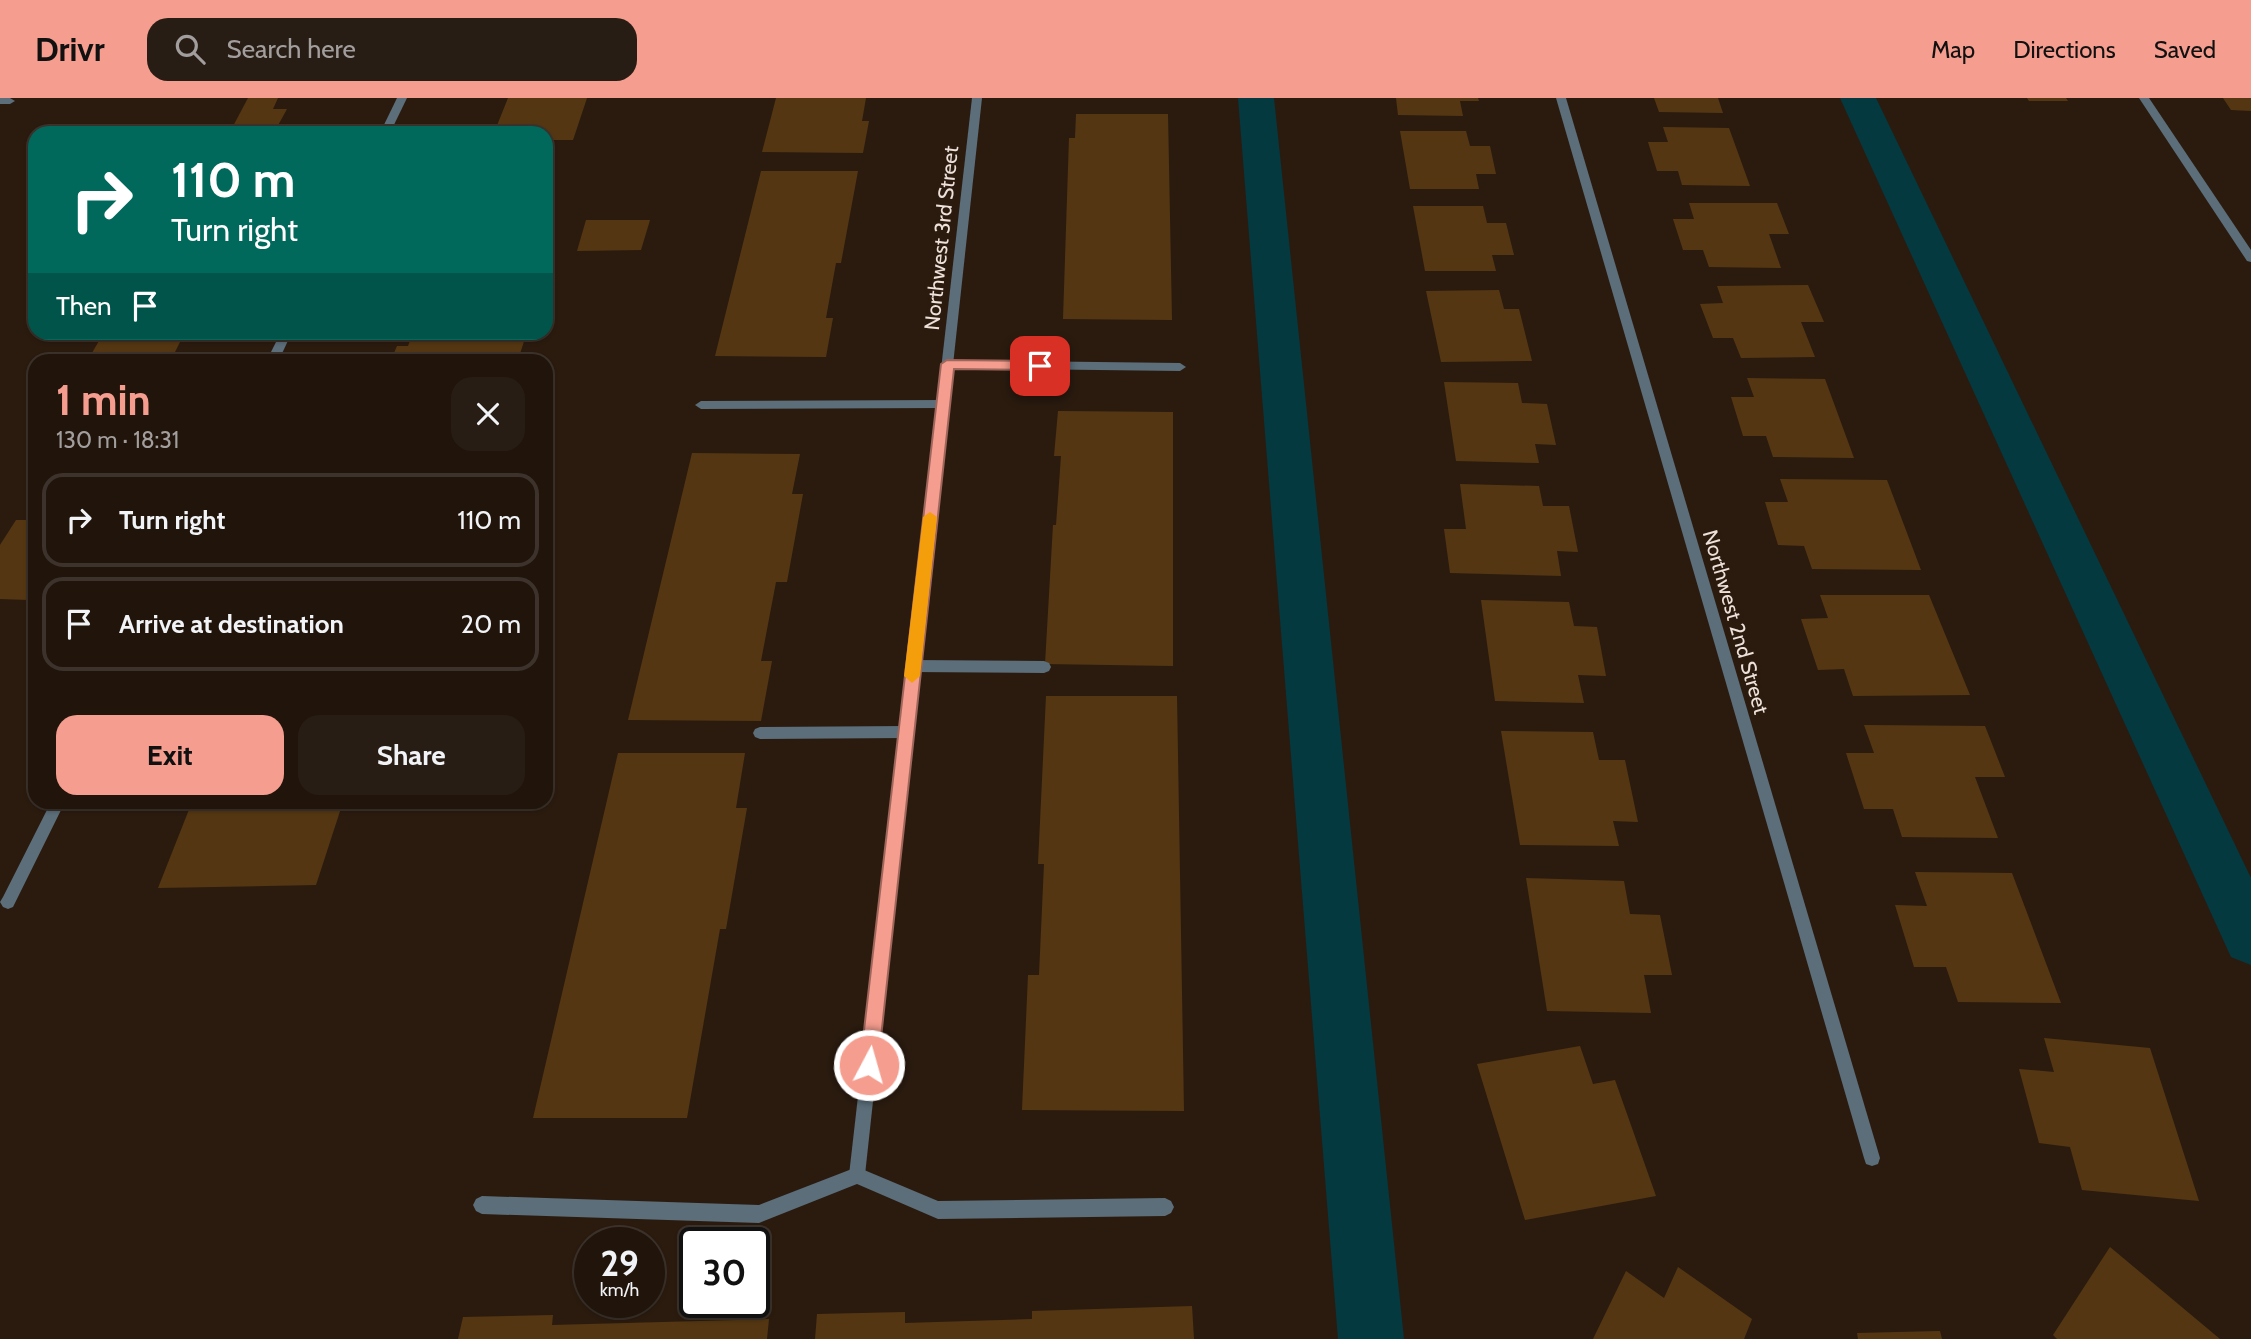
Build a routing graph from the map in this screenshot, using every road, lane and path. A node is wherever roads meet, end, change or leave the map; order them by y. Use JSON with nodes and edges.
{"nodes":[{"id":1,"x":402,"y":98,"type":"edge"},
{"id":2,"x":977,"y":98,"type":"edge"},
{"id":3,"x":1561,"y":98,"type":"edge"},
{"id":4,"x":2144,"y":98,"type":"edge"},
{"id":5,"x":388,"y":126,"type":"edge"},
{"id":6,"x":2251,"y":258,"type":"edge"},
{"id":7,"x":947,"y":364,"type":"junction"},
{"id":8,"x":1180,"y":368,"type":"dead end"},
{"id":9,"x":943,"y":404,"type":"junction"},
{"id":10,"x":701,"y":405,"type":"dead end"},
{"id":11,"x":914,"y":666,"type":"junction"},
{"id":12,"x":1044,"y":667,"type":"dead end"},
{"id":13,"x":906,"y":732,"type":"junction"},
{"id":14,"x":760,"y":733,"type":"dead end"},
{"id":15,"x":54,"y":809,"type":"edge"},
{"id":16,"x":8,"y":902,"type":"dead end"},
{"id":17,"x":1872,"y":1158,"type":"dead end"},
{"id":18,"x":857,"y":1175,"type":"junction"},
{"id":19,"x":482,"y":1205,"type":"dead end"},
{"id":20,"x":1165,"y":1207,"type":"dead end"}],
"edges":[{"from":1,"to":5,"type":"street"},
{"from":2,"to":7,"type":"street","name":"Northwest 3rd Street"},
{"from":3,"to":17,"type":"street","name":"Northwest 2nd Street"},
{"from":4,"to":6,"type":"street"},
{"from":7,"to":8,"type":"street"},
{"from":7,"to":9,"type":"street","name":"Northwest 3rd Street"},
{"from":9,"to":10,"type":"street"},
{"from":9,"to":11,"type":"street","name":"Northwest 3rd Street"},
{"from":11,"to":12,"type":"street"},
{"from":11,"to":13,"type":"street","name":"Northwest 3rd Street"},
{"from":13,"to":14,"type":"street"},
{"from":13,"to":18,"type":"street","name":"Northwest 3rd Street"},
{"from":15,"to":16,"type":"street"},
{"from":18,"to":19,"type":"street"},
{"from":18,"to":20,"type":"street"}]}
